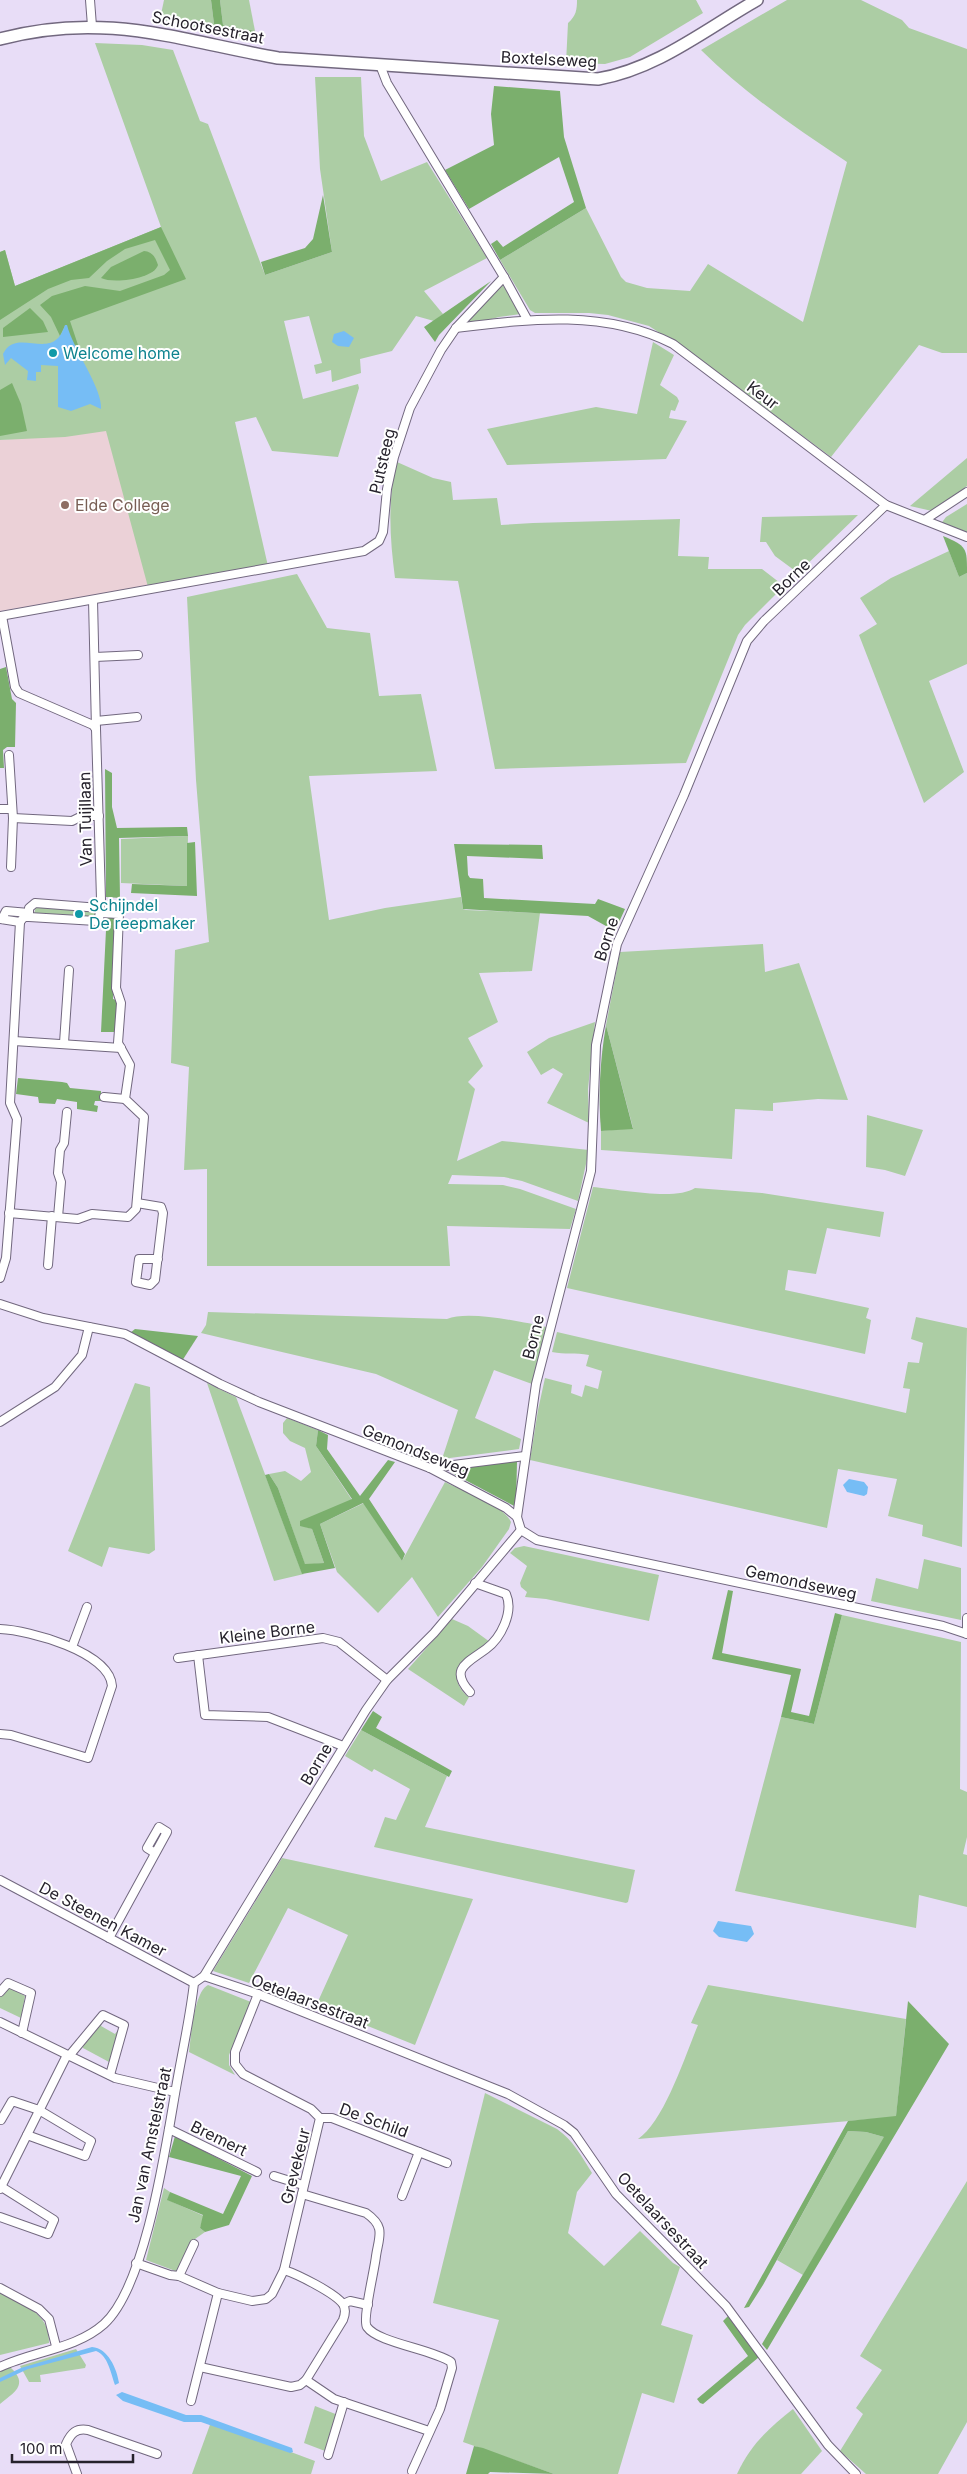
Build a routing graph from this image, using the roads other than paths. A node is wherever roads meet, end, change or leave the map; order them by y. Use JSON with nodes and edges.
{"nodes":[{"id":1,"x":90,"y":0,"type":"edge"},
{"id":2,"x":757,"y":0,"type":"edge"},
{"id":3,"x":92,"y":26,"type":"junction"},
{"id":4,"x":0,"y":39,"type":"edge"},
{"id":5,"x":380,"y":65,"type":"junction"},
{"id":6,"x":504,"y":276,"type":"junction"},
{"id":7,"x":527,"y":319,"type":"junction"},
{"id":8,"x":456,"y":328,"type":"junction"},
{"id":9,"x":967,"y":492,"type":"edge"},
{"id":10,"x":886,"y":505,"type":"junction"},
{"id":11,"x":926,"y":520,"type":"junction"},
{"id":12,"x":967,"y":537,"type":"edge"},
{"id":13,"x":93,"y":600,"type":"junction"},
{"id":14,"x":1,"y":616,"type":"edge"},
{"id":15,"x":138,"y":655,"type":"dead end"},
{"id":16,"x":95,"y":656,"type":"junction"},
{"id":17,"x":137,"y":717,"type":"dead end"},
{"id":18,"x":96,"y":725,"type":"junction"},
{"id":19,"x":9,"y":755,"type":"dead end"},
{"id":20,"x":12,"y":808,"type":"junction"},
{"id":21,"x":0,"y":809,"type":"edge"},
{"id":22,"x":99,"y":816,"type":"junction"},
{"id":23,"x":12,"y":818,"type":"junction"},
{"id":24,"x":11,"y":867,"type":"dead end"},
{"id":25,"x":100,"y":910,"type":"junction"},
{"id":26,"x":29,"y":915,"type":"junction"},
{"id":27,"x":1,"y":919,"type":"edge"},
{"id":28,"x":20,"y":922,"type":"junction"},
{"id":29,"x":69,"y":970,"type":"dead end"},
{"id":30,"x":14,"y":1041,"type":"junction"},
{"id":31,"x":64,"y":1044,"type":"junction"},
{"id":32,"x":121,"y":1048,"type":"junction"},
{"id":33,"x":104,"y":1097,"type":"dead end"},
{"id":34,"x":125,"y":1099,"type":"junction"},
{"id":35,"x":67,"y":1112,"type":"dead end"},
{"id":36,"x":137,"y":1203,"type":"junction"},
{"id":37,"x":9,"y":1213,"type":"junction"},
{"id":38,"x":55,"y":1217,"type":"junction"},
{"id":39,"x":158,"y":1259,"type":"dead end"},
{"id":40,"x":48,"y":1265,"type":"dead end"},
{"id":41,"x":0,"y":1278,"type":"edge"},
{"id":42,"x":0,"y":1304,"type":"edge"},
{"id":43,"x":89,"y":1327,"type":"junction"},
{"id":44,"x":0,"y":1422,"type":"edge"},
{"id":45,"x":525,"y":1456,"type":"junction"},
{"id":46,"x":430,"y":1468,"type":"junction"},
{"id":47,"x":517,"y":1517,"type":"junction"},
{"id":48,"x":521,"y":1530,"type":"junction"},
{"id":49,"x":475,"y":1583,"type":"junction"},
{"id":50,"x":87,"y":1607,"type":"dead end"},
{"id":51,"x":967,"y":1618,"type":"edge"},
{"id":52,"x":0,"y":1629,"type":"edge"},
{"id":53,"x":967,"y":1634,"type":"edge"},
{"id":54,"x":72,"y":1647,"type":"junction"},
{"id":55,"x":198,"y":1655,"type":"junction"},
{"id":56,"x":178,"y":1658,"type":"dead end"},
{"id":57,"x":387,"y":1680,"type":"junction"},
{"id":58,"x":470,"y":1692,"type":"dead end"},
{"id":59,"x":0,"y":1734,"type":"edge"},
{"id":60,"x":343,"y":1746,"type":"junction"},
{"id":61,"x":155,"y":1853,"type":"dead end"},
{"id":62,"x":0,"y":1880,"type":"edge"},
{"id":63,"x":109,"y":1938,"type":"junction"},
{"id":64,"x":204,"y":1976,"type":"junction"},
{"id":65,"x":194,"y":1983,"type":"junction"},
{"id":66,"x":0,"y":1992,"type":"edge"},
{"id":67,"x":258,"y":1994,"type":"junction"},
{"id":68,"x":0,"y":2022,"type":"edge"},
{"id":69,"x":22,"y":2032,"type":"junction"},
{"id":70,"x":68,"y":2055,"type":"junction"},
{"id":71,"x":110,"y":2075,"type":"junction"},
{"id":72,"x":175,"y":2092,"type":"junction"},
{"id":73,"x":39,"y":2110,"type":"junction"},
{"id":74,"x":320,"y":2118,"type":"junction"},
{"id":75,"x":1,"y":2120,"type":"dead end"},
{"id":76,"x":170,"y":2129,"type":"junction"},
{"id":77,"x":27,"y":2135,"type":"junction"},
{"id":78,"x":419,"y":2152,"type":"junction"},
{"id":79,"x":447,"y":2163,"type":"dead end"},
{"id":80,"x":257,"y":2172,"type":"dead end"},
{"id":81,"x":274,"y":2176,"type":"dead end"},
{"id":82,"x":303,"y":2185,"type":"junction"},
{"id":83,"x":1,"y":2187,"type":"edge"},
{"id":84,"x":302,"y":2194,"type":"junction"},
{"id":85,"x":402,"y":2196,"type":"dead end"},
{"id":86,"x":0,"y":2217,"type":"edge"},
{"id":87,"x":194,"y":2244,"type":"dead end"},
{"id":88,"x":136,"y":2263,"type":"junction"},
{"id":89,"x":284,"y":2270,"type":"junction"},
{"id":90,"x":179,"y":2276,"type":"junction"},
{"id":91,"x":0,"y":2288,"type":"edge"},
{"id":92,"x":218,"y":2293,"type":"junction"},
{"id":93,"x":343,"y":2304,"type":"junction"},
{"id":94,"x":368,"y":2305,"type":"junction"},
{"id":95,"x":56,"y":2346,"type":"junction"},
{"id":96,"x":1,"y":2367,"type":"edge"},
{"id":97,"x":200,"y":2367,"type":"junction"},
{"id":98,"x":306,"y":2380,"type":"junction"},
{"id":99,"x":191,"y":2401,"type":"dead end"},
{"id":100,"x":344,"y":2402,"type":"junction"},
{"id":101,"x":429,"y":2431,"type":"junction"},
{"id":102,"x":157,"y":2454,"type":"dead end"},
{"id":103,"x":328,"y":2454,"type":"dead end"},
{"id":104,"x":412,"y":2471,"type":"dead end"},
{"id":105,"x":77,"y":2474,"type":"edge"},
{"id":106,"x":856,"y":2474,"type":"edge"}],
"edges":[{"from":1,"to":3,"type":"street"},
{"from":2,"to":5,"type":"main road","name":"Boxtelseweg"},
{"from":3,"to":4,"type":"main road","name":"Schootsestraat"},
{"from":3,"to":5,"type":"main road","name":"Schootsestraat"},
{"from":5,"to":6,"type":"street"},
{"from":6,"to":7,"type":"street"},
{"from":6,"to":8,"type":"street","name":"Putsteeg"},
{"from":7,"to":8,"type":"street","name":"Keur"},
{"from":7,"to":10,"type":"street","name":"Keur"},
{"from":8,"to":13,"type":"street","name":"Putsteeg"},
{"from":9,"to":11,"type":"street"},
{"from":10,"to":11,"type":"street","name":"Keur"},
{"from":10,"to":45,"type":"street","name":"Borne"},
{"from":11,"to":12,"type":"street","name":"Keur"},
{"from":13,"to":14,"type":"street","name":"Putsteeg"},
{"from":13,"to":16,"type":"street","name":"Van Tuijllaan"},
{"from":14,"to":18,"type":"street"},
{"from":15,"to":16,"type":"street"},
{"from":16,"to":18,"type":"street","name":"Van Tuijllaan"},
{"from":17,"to":18,"type":"street"},
{"from":18,"to":22,"type":"street","name":"Van Tuijllaan"},
{"from":19,"to":20,"type":"street"},
{"from":20,"to":21,"type":"street"},
{"from":20,"to":23,"type":"street"},
{"from":22,"to":23,"type":"street"},
{"from":22,"to":25,"type":"street","name":"Van Tuijllaan"},
{"from":23,"to":24,"type":"street"},
{"from":25,"to":26,"type":"street"},
{"from":25,"to":26,"type":"street"},
{"from":25,"to":32,"type":"street"},
{"from":26,"to":27,"type":"street"},
{"from":26,"to":28,"type":"street"},
{"from":27,"to":28,"type":"street"},
{"from":28,"to":30,"type":"street"},
{"from":29,"to":31,"type":"street"},
{"from":30,"to":31,"type":"street"},
{"from":30,"to":37,"type":"street"},
{"from":31,"to":32,"type":"street"},
{"from":32,"to":34,"type":"street"},
{"from":33,"to":34,"type":"street"},
{"from":34,"to":36,"type":"street"},
{"from":35,"to":38,"type":"street"},
{"from":36,"to":38,"type":"street"},
{"from":36,"to":39,"type":"street"},
{"from":37,"to":38,"type":"street"},
{"from":37,"to":41,"type":"street"},
{"from":38,"to":40,"type":"street"},
{"from":42,"to":43,"type":"street","name":"Gemondseweg"},
{"from":43,"to":44,"type":"street"},
{"from":43,"to":46,"type":"street","name":"Gemondseweg"},
{"from":45,"to":46,"type":"street"},
{"from":45,"to":47,"type":"street","name":"Borne"},
{"from":46,"to":47,"type":"street","name":"Gemondseweg"},
{"from":47,"to":48,"type":"street"},
{"from":48,"to":49,"type":"street","name":"Borne"},
{"from":48,"to":53,"type":"street","name":"Gemondseweg"},
{"from":49,"to":57,"type":"street","name":"Borne"},
{"from":49,"to":58,"type":"street"},
{"from":50,"to":54,"type":"street"},
{"from":51,"to":53,"type":"street"},
{"from":52,"to":54,"type":"street"},
{"from":54,"to":59,"type":"street"},
{"from":55,"to":56,"type":"street","name":"Kleine Borne"},
{"from":55,"to":57,"type":"street","name":"Kleine Borne"},
{"from":55,"to":60,"type":"street","name":"Kleine Borne"},
{"from":57,"to":60,"type":"street","name":"Borne"},
{"from":60,"to":64,"type":"street","name":"Borne"},
{"from":61,"to":63,"type":"street"},
{"from":62,"to":63,"type":"street","name":"De Steenen Kamer"},
{"from":63,"to":65,"type":"street","name":"De Steenen Kamer"},
{"from":64,"to":65,"type":"street"},
{"from":64,"to":67,"type":"street","name":"Oetelaarsestraat"},
{"from":65,"to":72,"type":"street","name":"Jan van Amstelstraat"},
{"from":66,"to":69,"type":"street"},
{"from":67,"to":74,"type":"street","name":"Grevekeur"},
{"from":67,"to":106,"type":"street","name":"Oetelaarsestraat"},
{"from":68,"to":69,"type":"street"},
{"from":69,"to":70,"type":"street"},
{"from":70,"to":71,"type":"street"},
{"from":70,"to":71,"type":"street"},
{"from":70,"to":73,"type":"street"},
{"from":71,"to":72,"type":"street"},
{"from":72,"to":76,"type":"street","name":"Jan van Amstelstraat"},
{"from":73,"to":75,"type":"street"},
{"from":73,"to":77,"type":"street"},
{"from":73,"to":77,"type":"street"},
{"from":74,"to":78,"type":"street","name":"De Schild"},
{"from":74,"to":82,"type":"street","name":"Grevekeur"},
{"from":76,"to":80,"type":"street","name":"Bremert"},
{"from":76,"to":88,"type":"street","name":"Jan van Amstelstraat"},
{"from":77,"to":83,"type":"street"},
{"from":78,"to":79,"type":"street","name":"De Schild"},
{"from":78,"to":85,"type":"street","name":"De Schild"},
{"from":81,"to":82,"type":"street"},
{"from":82,"to":84,"type":"street","name":"Grevekeur"},
{"from":83,"to":86,"type":"street"},
{"from":84,"to":89,"type":"street","name":"Grevekeur"},
{"from":84,"to":94,"type":"street"},
{"from":87,"to":90,"type":"street"},
{"from":88,"to":90,"type":"street","name":"Grevekeur"},
{"from":88,"to":95,"type":"street","name":"Jan van Amstelstraat"},
{"from":89,"to":92,"type":"street","name":"Grevekeur"},
{"from":89,"to":93,"type":"street"},
{"from":90,"to":92,"type":"street","name":"Grevekeur"},
{"from":91,"to":95,"type":"street"},
{"from":92,"to":97,"type":"street"},
{"from":93,"to":94,"type":"street"},
{"from":93,"to":98,"type":"street"},
{"from":94,"to":101,"type":"street"},
{"from":95,"to":96,"type":"street","name":"Jan van Amstelstraat"},
{"from":97,"to":98,"type":"street"},
{"from":97,"to":99,"type":"street"},
{"from":98,"to":100,"type":"street"},
{"from":100,"to":101,"type":"street"},
{"from":100,"to":103,"type":"street"},
{"from":101,"to":104,"type":"street"},
{"from":102,"to":105,"type":"street"}]}
